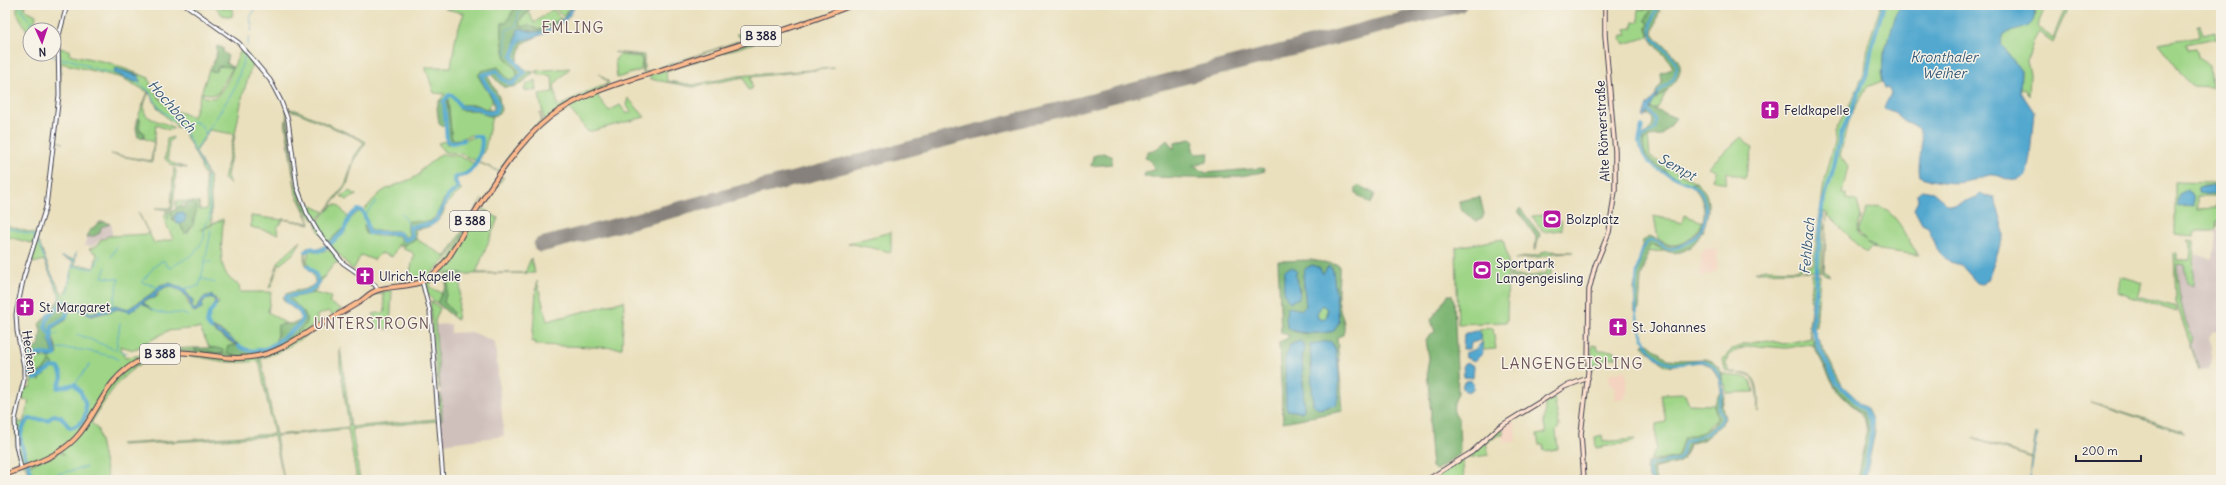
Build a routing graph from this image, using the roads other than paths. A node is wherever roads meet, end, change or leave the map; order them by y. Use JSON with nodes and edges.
{"nodes":[{"id":1,"x":67,"y":5,"type":"edge"},
{"id":2,"x":186,"y":5,"type":"edge"},
{"id":3,"x":852,"y":5,"type":"edge"},
{"id":4,"x":1605,"y":5,"type":"edge"},
{"id":5,"x":422,"y":281,"type":"junction"},
{"id":6,"x":378,"y":290,"type":"junction"},
{"id":7,"x":1588,"y":378,"type":"junction"},
{"id":8,"x":21,"y":468,"type":"junction"},
{"id":9,"x":5,"y":474,"type":"edge"},
{"id":10,"x":442,"y":480,"type":"edge"},
{"id":11,"x":1427,"y":480,"type":"edge"},
{"id":12,"x":1584,"y":480,"type":"edge"}],
"edges":[{"from":1,"to":8,"type":"street","name":"Hecken"},
{"from":2,"to":6,"type":"street"},
{"from":3,"to":5,"type":"main road","number":"B 388"},
{"from":4,"to":7,"type":"main road","name":"Alte Römerstraße"},
{"from":5,"to":6,"type":"main road","number":"B 388"},
{"from":5,"to":10,"type":"street"},
{"from":6,"to":8,"type":"main road","number":"B 388"},
{"from":7,"to":11,"type":"main road"},
{"from":7,"to":12,"type":"main road","name":"Alte Römerstraße"},
{"from":8,"to":9,"type":"main road","number":"B 388"}]}
